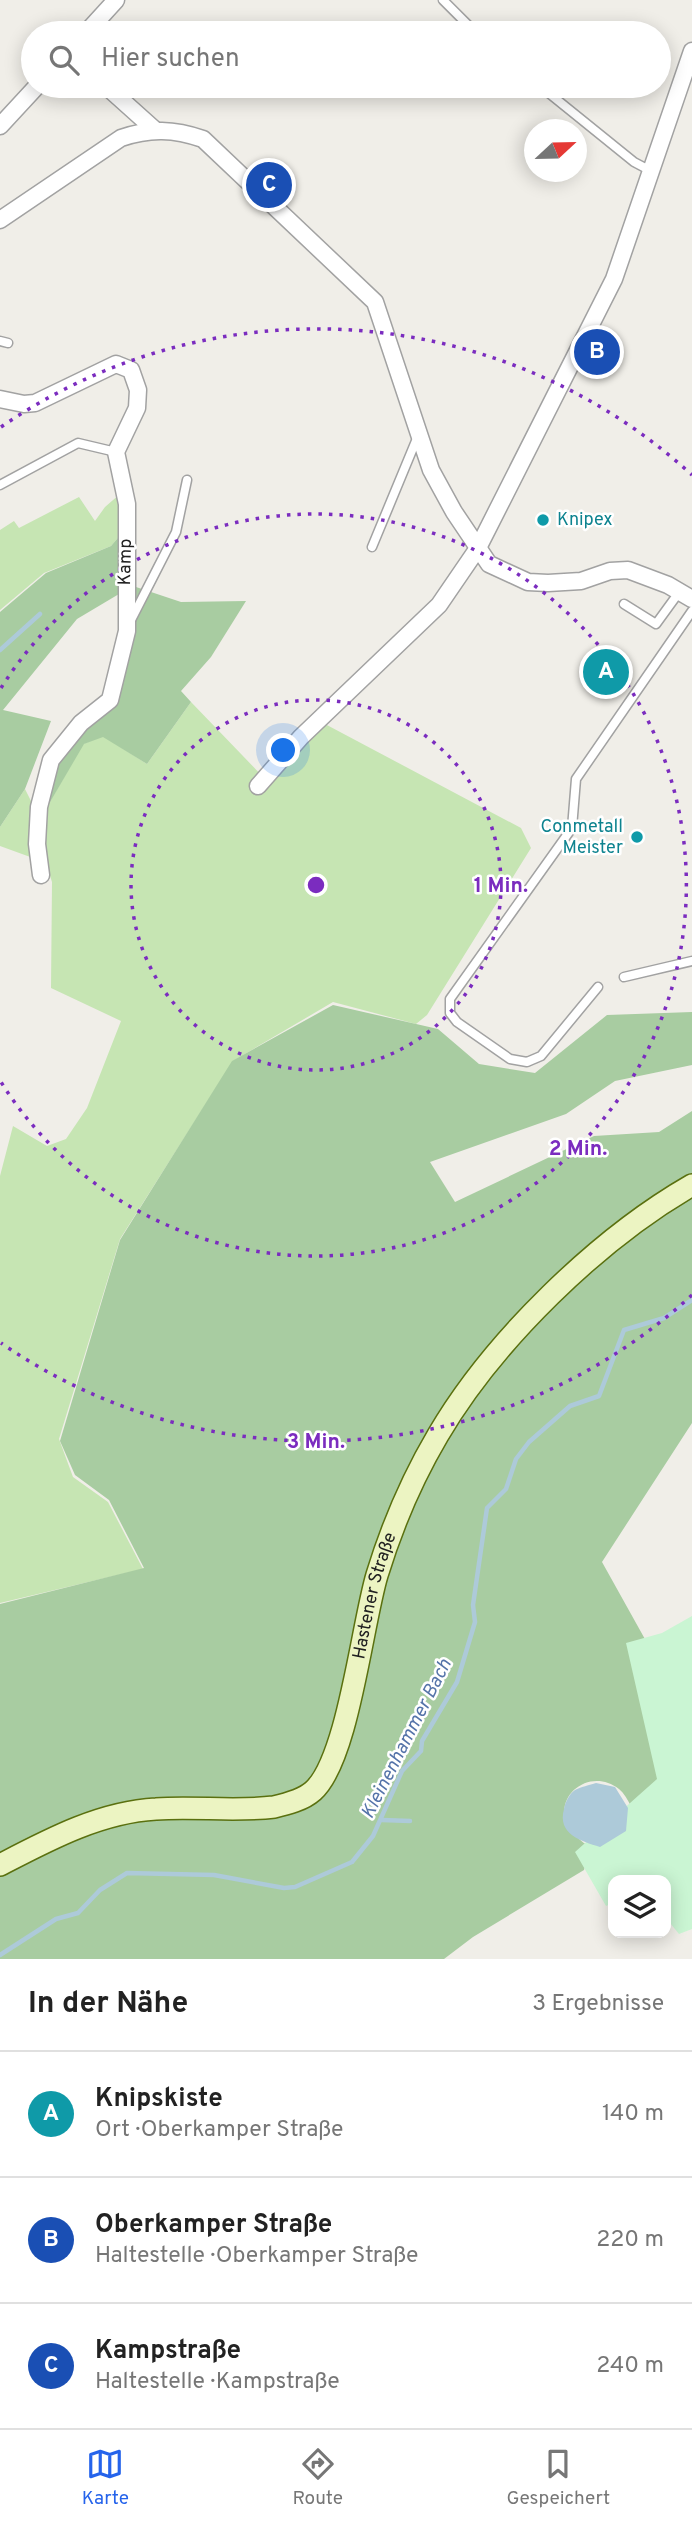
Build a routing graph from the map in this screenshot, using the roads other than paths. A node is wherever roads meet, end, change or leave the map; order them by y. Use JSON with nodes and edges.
{"nodes":[{"id":1,"x":116,"y":0,"type":"edge"},
{"id":2,"x":443,"y":0,"type":"edge"},
{"id":3,"x":97,"y":21,"type":"edge"},
{"id":4,"x":464,"y":21,"type":"edge"},
{"id":5,"x":692,"y":51,"type":"edge"},
{"id":6,"x":26,"y":98,"type":"edge"},
{"id":7,"x":119,"y":98,"type":"edge"},
{"id":8,"x":555,"y":98,"type":"edge"},
{"id":9,"x":0,"y":126,"type":"edge"},
{"id":10,"x":155,"y":130,"type":"junction"},
{"id":11,"x":652,"y":172,"type":"junction"},
{"id":12,"x":0,"y":220,"type":"edge"},
{"id":13,"x":0,"y":399,"type":"edge"},
{"id":14,"x":419,"y":433,"type":"junction"},
{"id":15,"x":116,"y":452,"type":"junction"},
{"id":16,"x":187,"y":480,"type":"dead end"},
{"id":17,"x":0,"y":485,"type":"edge"},
{"id":18,"x":372,"y":547,"type":"dead end"},
{"id":19,"x":478,"y":548,"type":"junction"},
{"id":20,"x":686,"y":595,"type":"edge"},
{"id":21,"x":624,"y":604,"type":"dead end"},
{"id":22,"x":692,"y":611,"type":"edge"},
{"id":23,"x":127,"y":631,"type":"junction"},
{"id":24,"x":258,"y":786,"type":"dead end"},
{"id":25,"x":41,"y":876,"type":"dead end"},
{"id":26,"x":692,"y":961,"type":"edge"},
{"id":27,"x":624,"y":977,"type":"dead end"},
{"id":28,"x":597,"y":987,"type":"dead end"},
{"id":29,"x":692,"y":1185,"type":"edge"},
{"id":30,"x":0,"y":1865,"type":"edge"}],
"edges":[{"from":1,"to":3,"type":"street"},
{"from":2,"to":4,"type":"lane"},
{"from":5,"to":11,"type":"street"},
{"from":6,"to":9,"type":"street"},
{"from":7,"to":10,"type":"street"},
{"from":8,"to":11,"type":"lane"},
{"from":10,"to":12,"type":"street"},
{"from":10,"to":14,"type":"street"},
{"from":11,"to":19,"type":"street"},
{"from":13,"to":15,"type":"street"},
{"from":14,"to":18,"type":"lane"},
{"from":14,"to":19,"type":"street"},
{"from":15,"to":17,"type":"lane"},
{"from":15,"to":23,"type":"street","name":"Kamp"},
{"from":16,"to":23,"type":"lane"},
{"from":19,"to":20,"type":"street"},
{"from":19,"to":24,"type":"street"},
{"from":20,"to":21,"type":"lane"},
{"from":22,"to":28,"type":"lane"},
{"from":23,"to":25,"type":"street","name":"Kamp"},
{"from":26,"to":27,"type":"lane"},
{"from":29,"to":30,"type":"main road","name":"Hastener Straße"}]}
